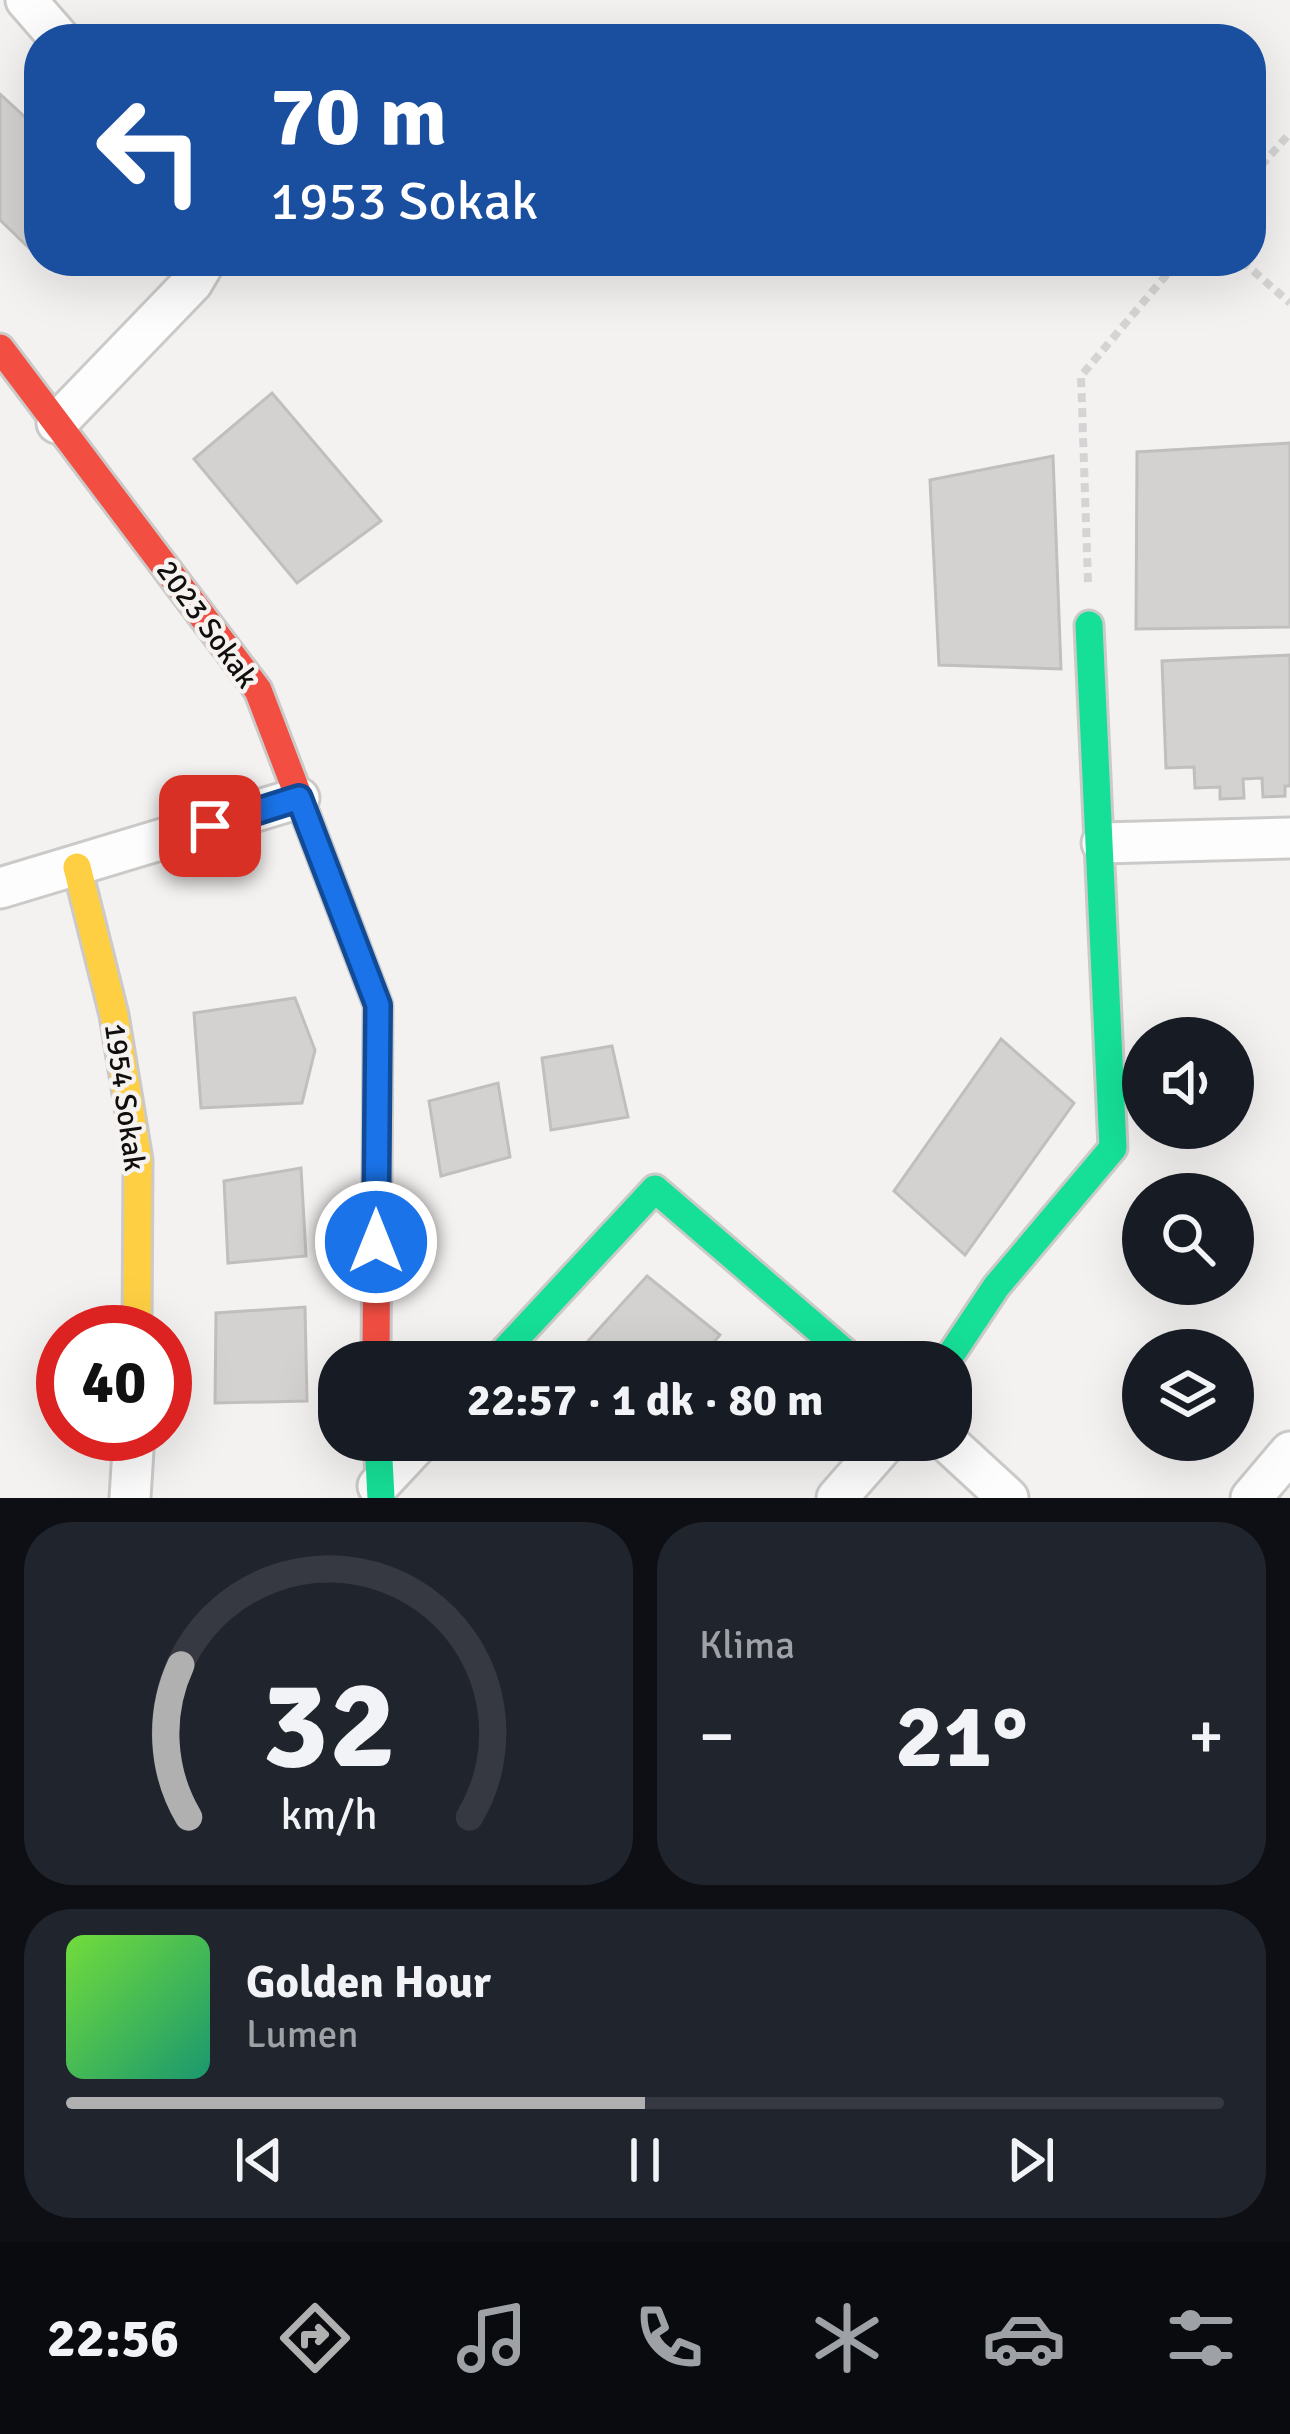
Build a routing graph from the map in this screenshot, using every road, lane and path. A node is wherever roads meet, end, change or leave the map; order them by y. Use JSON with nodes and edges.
{"nodes":[{"id":1,"x":26,"y":0,"type":"edge"},
{"id":2,"x":47,"y":24,"type":"edge"},
{"id":3,"x":1290,"y":133,"type":"edge"},
{"id":4,"x":1266,"y":160,"type":"edge"},
{"id":5,"x":196,"y":276,"type":"edge"},
{"id":6,"x":1165,"y":276,"type":"edge"},
{"id":7,"x":1259,"y":276,"type":"edge"},
{"id":8,"x":1290,"y":303,"type":"edge"},
{"id":9,"x":0,"y":348,"type":"edge"},
{"id":10,"x":13,"y":393,"type":"edge"},
{"id":11,"x":57,"y":423,"type":"junction"},
{"id":12,"x":1089,"y":625,"type":"joint"},
{"id":13,"x":299,"y":798,"type":"junction"},
{"id":14,"x":1290,"y":838,"type":"edge"},
{"id":15,"x":1102,"y":843,"type":"junction"},
{"id":16,"x":77,"y":868,"type":"junction"},
{"id":17,"x":0,"y":888,"type":"edge"},
{"id":18,"x":137,"y":1305,"type":"edge"},
{"id":19,"x":376,"y":1341,"type":"edge"},
{"id":20,"x":514,"y":1341,"type":"edge"},
{"id":21,"x":832,"y":1341,"type":"edge"},
{"id":22,"x":960,"y":1341,"type":"edge"},
{"id":23,"x":1290,"y":1452,"type":"edge"},
{"id":24,"x":132,"y":1461,"type":"edge"},
{"id":25,"x":378,"y":1461,"type":"edge"},
{"id":26,"x":404,"y":1461,"type":"edge"},
{"id":27,"x":870,"y":1461,"type":"edge"},
{"id":28,"x":968,"y":1461,"type":"edge"},
{"id":29,"x":380,"y":1492,"type":"edge"},
{"id":30,"x":130,"y":1498,"type":"edge"},
{"id":31,"x":837,"y":1498,"type":"edge"},
{"id":32,"x":1008,"y":1498,"type":"edge"},
{"id":33,"x":1251,"y":1498,"type":"edge"}],
"edges":[{"from":1,"to":2,"type":"street"},
{"from":3,"to":4,"type":"path"},
{"from":5,"to":11,"type":"street"},
{"from":6,"to":12,"type":"path"},
{"from":7,"to":8,"type":"path"},
{"from":9,"to":10,"type":"street","name":"2023 Sokak"},
{"from":10,"to":11,"type":"street","name":"2023 Sokak"},
{"from":11,"to":13,"type":"street","name":"2023 Sokak"},
{"from":12,"to":15,"type":"street"},
{"from":13,"to":16,"type":"street"},
{"from":13,"to":19,"type":"street","name":"2023 Sokak"},
{"from":14,"to":15,"type":"street"},
{"from":15,"to":22,"type":"street"},
{"from":16,"to":17,"type":"street"},
{"from":16,"to":18,"type":"street","name":"1954 Sokak"},
{"from":20,"to":21,"type":"street"},
{"from":23,"to":33,"type":"street"},
{"from":24,"to":30,"type":"street"},
{"from":25,"to":29,"type":"street"},
{"from":26,"to":29,"type":"street"},
{"from":27,"to":31,"type":"street"},
{"from":28,"to":32,"type":"street"}]}
